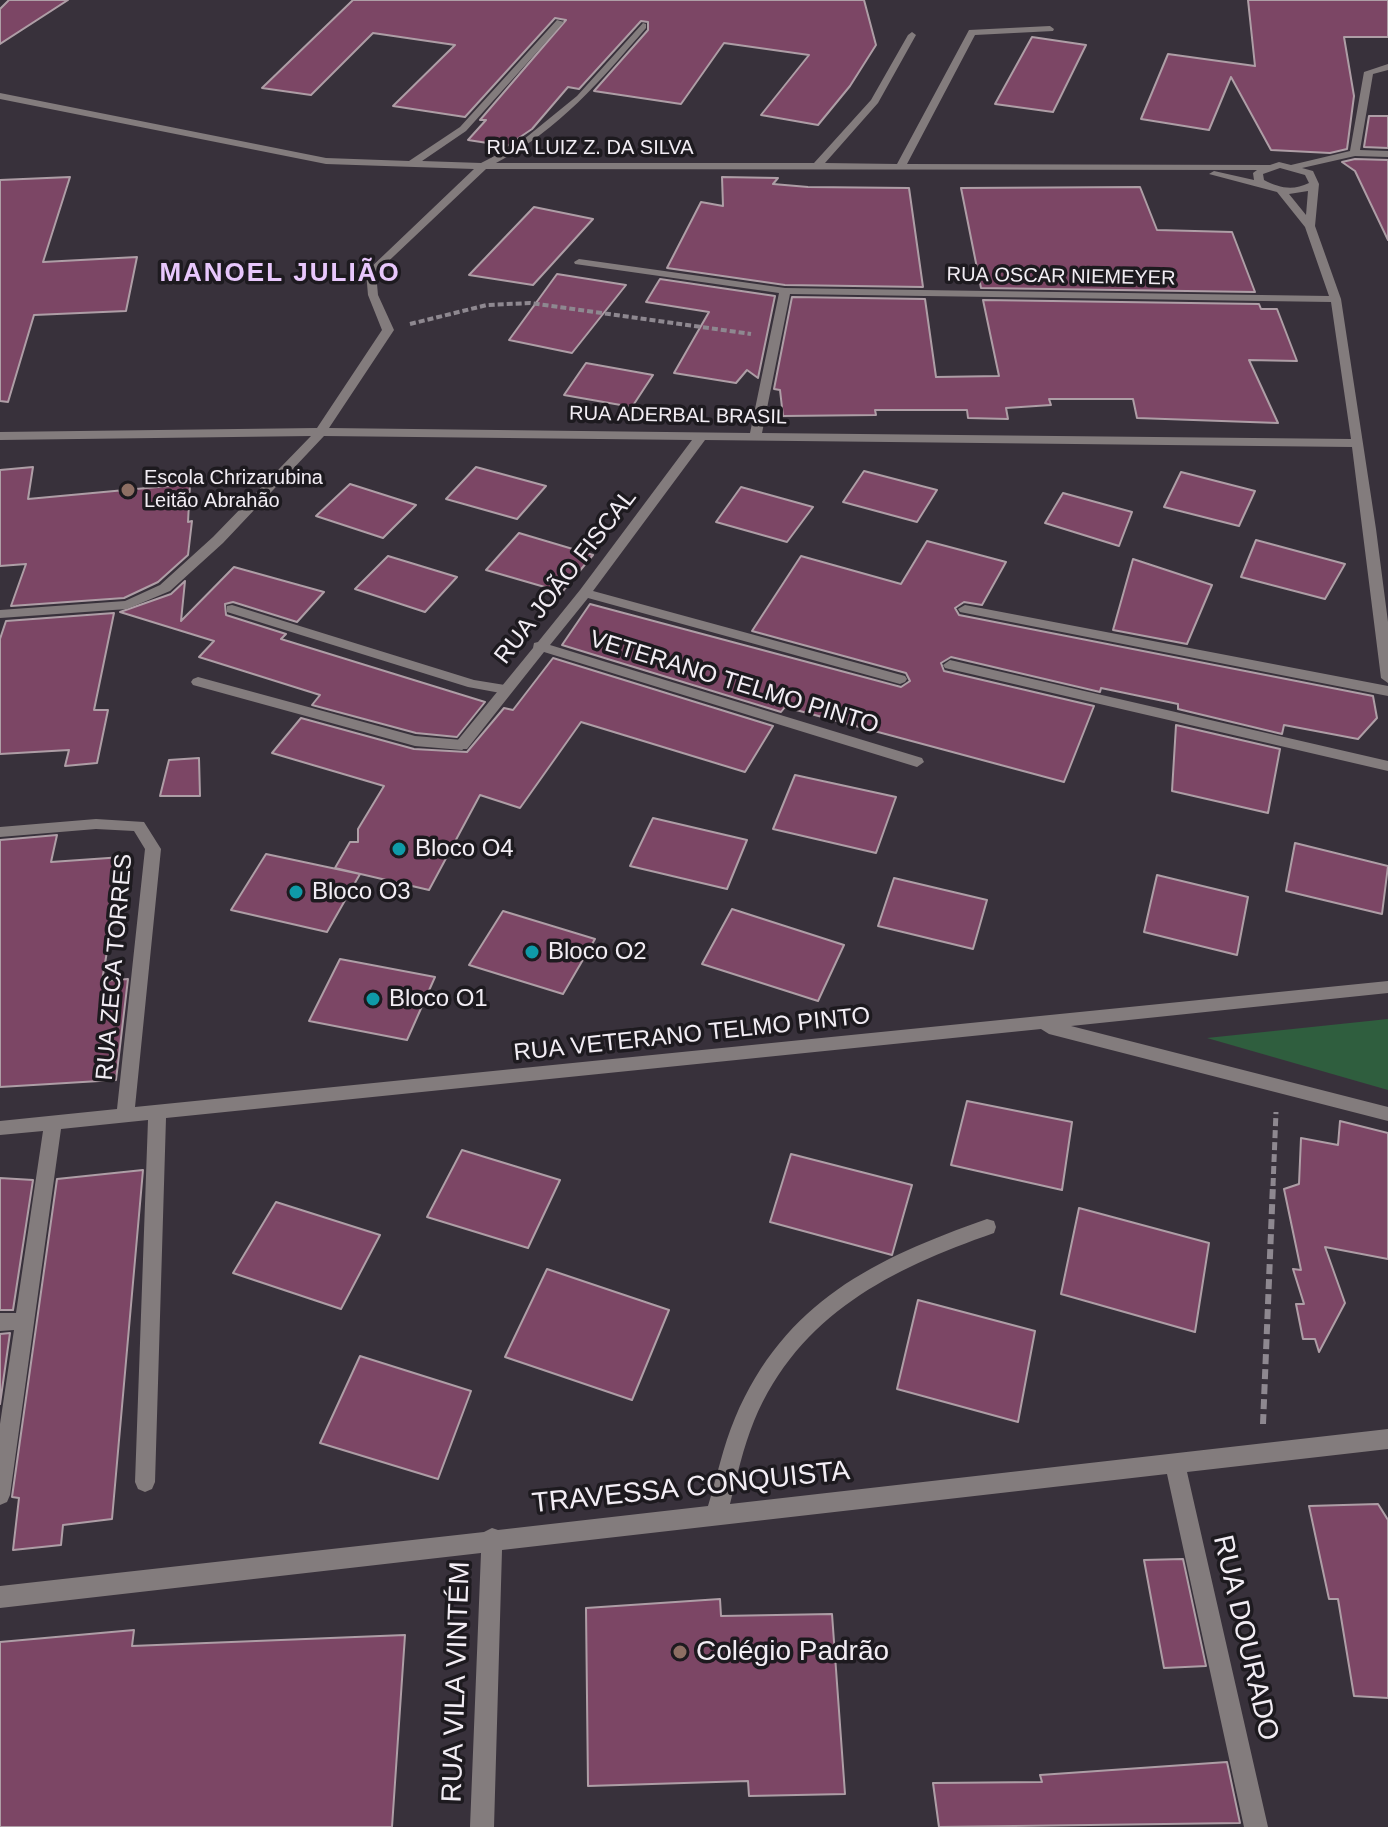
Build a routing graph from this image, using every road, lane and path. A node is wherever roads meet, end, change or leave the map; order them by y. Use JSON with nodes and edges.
{"nodes":[{"id":1,"x":560,"y":22,"type":"dead end"},
{"id":2,"x":643,"y":26,"type":"dead end"},
{"id":3,"x":1050,"y":29,"type":"dead end"},
{"id":4,"x":912,"y":35,"type":"dead end"},
{"id":5,"x":1384,"y":67,"type":"edge"},
{"id":6,"x":0,"y":96,"type":"edge"},
{"id":7,"x":1355,"y":153,"type":"junction"},
{"id":8,"x":1388,"y":154,"type":"edge"},
{"id":9,"x":411,"y":164,"type":"junction"},
{"id":10,"x":483,"y":166,"type":"junction"},
{"id":11,"x":816,"y":167,"type":"junction"},
{"id":12,"x":1266,"y":167,"type":"junction"},
{"id":13,"x":1295,"y":167,"type":"junction"},
{"id":14,"x":900,"y":168,"type":"junction"},
{"id":15,"x":1185,"y":168,"type":"junction"},
{"id":16,"x":1314,"y":184,"type":"junction"},
{"id":17,"x":1264,"y":185,"type":"junction"},
{"id":18,"x":1280,"y":190,"type":"junction"},
{"id":19,"x":1310,"y":226,"type":"junction"},
{"id":20,"x":579,"y":262,"type":"dead end"},
{"id":21,"x":785,"y":291,"type":"junction"},
{"id":22,"x":1336,"y":299,"type":"junction"},
{"id":23,"x":388,"y":330,"type":"junction"},
{"id":24,"x":776,"y":337,"type":"junction"},
{"id":25,"x":321,"y":432,"type":"junction"},
{"id":26,"x":702,"y":435,"type":"junction"},
{"id":27,"x":0,"y":436,"type":"edge"},
{"id":28,"x":755,"y":437,"type":"junction"},
{"id":29,"x":1356,"y":443,"type":"junction"},
{"id":30,"x":585,"y":593,"type":"junction"},
{"id":31,"x":232,"y":609,"type":"dead end"},
{"id":32,"x":965,"y":609,"type":"dead end"},
{"id":33,"x":0,"y":614,"type":"edge"},
{"id":34,"x":539,"y":646,"type":"junction"},
{"id":35,"x":950,"y":665,"type":"dead end"},
{"id":36,"x":1388,"y":678,"type":"edge"},
{"id":37,"x":900,"y":679,"type":"dead end"},
{"id":38,"x":198,"y":682,"type":"dead end"},
{"id":39,"x":506,"y":689,"type":"junction"},
{"id":40,"x":1388,"y":691,"type":"edge"},
{"id":41,"x":917,"y":762,"type":"dead end"},
{"id":42,"x":1388,"y":766,"type":"edge"},
{"id":43,"x":0,"y":832,"type":"edge"},
{"id":44,"x":1388,"y":987,"type":"edge"},
{"id":45,"x":1039,"y":1025,"type":"junction"},
{"id":46,"x":1277,"y":1087,"type":"junction"},
{"id":47,"x":157,"y":1113,"type":"junction"},
{"id":48,"x":1388,"y":1114,"type":"edge"},
{"id":49,"x":125,"y":1116,"type":"junction"},
{"id":50,"x":53,"y":1123,"type":"junction"},
{"id":51,"x":0,"y":1128,"type":"edge"},
{"id":52,"x":987,"y":1227,"type":"dead end"},
{"id":53,"x":26,"y":1321,"type":"junction"},
{"id":54,"x":0,"y":1322,"type":"edge"},
{"id":55,"x":1275,"y":1422,"type":"dead end"},
{"id":56,"x":1388,"y":1439,"type":"edge"},
{"id":57,"x":1175,"y":1462,"type":"junction"},
{"id":58,"x":145,"y":1482,"type":"dead end"},
{"id":59,"x":0,"y":1495,"type":"edge"},
{"id":60,"x":716,"y":1514,"type":"junction"},
{"id":61,"x":492,"y":1538,"type":"junction"},
{"id":62,"x":0,"y":1597,"type":"edge"},
{"id":63,"x":482,"y":1827,"type":"edge"},
{"id":64,"x":1256,"y":1827,"type":"edge"}],
"edges":[{"from":1,"to":9,"type":"street"},
{"from":2,"to":10,"type":"street"},
{"from":3,"to":14,"type":"street"},
{"from":4,"to":11,"type":"street"},
{"from":5,"to":7,"type":"street"},
{"from":6,"to":9,"type":"street","name":"RUA LUIZ Z. DA SILVA"},
{"from":7,"to":8,"type":"street","name":"RUA LUIZ Z. DA SILVA"},
{"from":7,"to":13,"type":"street","name":"RUA LUIZ Z. DA SILVA"},
{"from":9,"to":10,"type":"street","name":"RUA LUIZ Z. DA SILVA"},
{"from":10,"to":11,"type":"street","name":"RUA LUIZ Z. DA SILVA"},
{"from":10,"to":23,"type":"street"},
{"from":11,"to":14,"type":"street","name":"RUA LUIZ Z. DA SILVA"},
{"from":12,"to":13,"type":"street","name":"RUA LUIZ Z. DA SILVA"},
{"from":12,"to":15,"type":"street","name":"RUA LUIZ Z. DA SILVA"},
{"from":12,"to":17,"type":"street"},
{"from":13,"to":16,"type":"street"},
{"from":14,"to":15,"type":"street","name":"RUA LUIZ Z. DA SILVA"},
{"from":15,"to":17,"type":"street","name":"RUA LUIZ Z. DA SILVA"},
{"from":16,"to":18,"type":"street"},
{"from":16,"to":19,"type":"street"},
{"from":17,"to":18,"type":"street","name":"RUA LUIZ Z. DA SILVA"},
{"from":18,"to":19,"type":"street"},
{"from":19,"to":22,"type":"street"},
{"from":20,"to":21,"type":"street","name":"RUA OSCAR NIEMEYER"},
{"from":21,"to":22,"type":"street","name":"RUA OSCAR NIEMEYER"},
{"from":21,"to":24,"type":"street"},
{"from":22,"to":29,"type":"street"},
{"from":23,"to":24,"type":"path"},
{"from":23,"to":25,"type":"street"},
{"from":24,"to":28,"type":"street"},
{"from":25,"to":26,"type":"street","name":"RUA ADERBAL BRASIL"},
{"from":25,"to":27,"type":"street","name":"RUA ADERBAL BRASIL"},
{"from":25,"to":33,"type":"street"},
{"from":26,"to":28,"type":"street","name":"RUA ADERBAL BRASIL"},
{"from":26,"to":30,"type":"street","name":"RUA JOÃO FISCAL"},
{"from":28,"to":29,"type":"street","name":"RUA ADERBAL BRASIL"},
{"from":29,"to":36,"type":"street"},
{"from":30,"to":34,"type":"street","name":"RUA JOÃO FISCAL"},
{"from":30,"to":37,"type":"street"},
{"from":31,"to":39,"type":"street"},
{"from":32,"to":40,"type":"street"},
{"from":34,"to":39,"type":"street","name":"RUA JOÃO FISCAL"},
{"from":34,"to":41,"type":"street","name":"VETERANO TELMO PINTO"},
{"from":35,"to":42,"type":"street"},
{"from":38,"to":39,"type":"street","name":"RUA JOÃO FISCAL"},
{"from":43,"to":49,"type":"street","name":"RUA ZECA TORRES"},
{"from":44,"to":45,"type":"street","name":"RUA VETERANO TELMO PINTO"},
{"from":45,"to":46,"type":"street"},
{"from":45,"to":47,"type":"street","name":"RUA VETERANO TELMO PINTO"},
{"from":46,"to":48,"type":"street"},
{"from":46,"to":55,"type":"path"},
{"from":47,"to":49,"type":"street","name":"RUA VETERANO TELMO PINTO"},
{"from":47,"to":58,"type":"street"},
{"from":49,"to":50,"type":"street","name":"RUA VETERANO TELMO PINTO"},
{"from":50,"to":51,"type":"street","name":"RUA VETERANO TELMO PINTO"},
{"from":50,"to":53,"type":"street"},
{"from":52,"to":60,"type":"street"},
{"from":53,"to":54,"type":"street"},
{"from":53,"to":59,"type":"street"},
{"from":56,"to":57,"type":"street","name":"TRAVESSA CONQUISTA"},
{"from":57,"to":60,"type":"street","name":"TRAVESSA CONQUISTA"},
{"from":57,"to":64,"type":"street","name":"RUA DOURADO"},
{"from":60,"to":61,"type":"street","name":"TRAVESSA CONQUISTA"},
{"from":61,"to":62,"type":"street","name":"TRAVESSA CONQUISTA"},
{"from":61,"to":63,"type":"street","name":"RUA VILA VINTÉM"}]}
